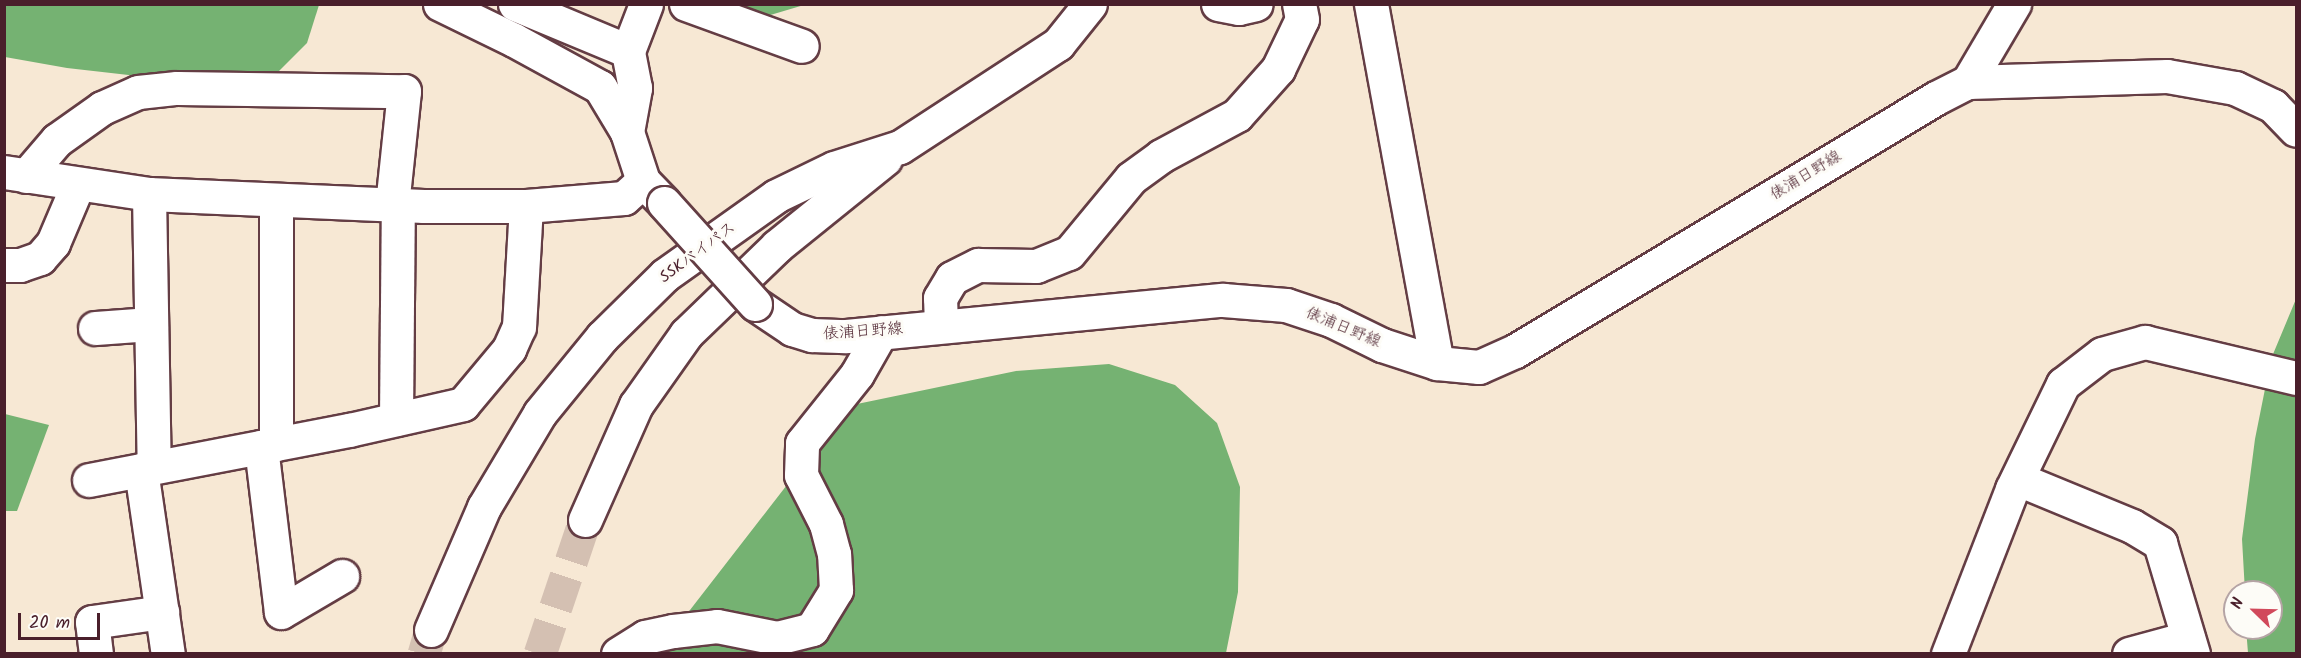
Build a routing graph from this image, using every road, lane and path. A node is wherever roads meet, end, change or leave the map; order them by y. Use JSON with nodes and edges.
{"nodes":[{"id":1,"x":440,"y":4,"type":"edge"},
{"id":2,"x":515,"y":4,"type":"edge"},
{"id":3,"x":646,"y":4,"type":"edge"},
{"id":4,"x":686,"y":4,"type":"edge"},
{"id":5,"x":1090,"y":4,"type":"edge"},
{"id":6,"x":1218,"y":4,"type":"edge"},
{"id":7,"x":1256,"y":4,"type":"edge"},
{"id":8,"x":1299,"y":4,"type":"edge"},
{"id":9,"x":1371,"y":4,"type":"edge"},
{"id":10,"x":2014,"y":4,"type":"edge"},
{"id":11,"x":802,"y":46,"type":"dead end"},
{"id":12,"x":628,"y":51,"type":"junction"},
{"id":13,"x":1968,"y":82,"type":"junction"},
{"id":14,"x":2296,"y":130,"type":"edge"},
{"id":15,"x":627,"y":132,"type":"junction"},
{"id":16,"x":900,"y":147,"type":"junction"},
{"id":17,"x":15,"y":174,"type":"edge"},
{"id":18,"x":78,"y":184,"type":"junction"},
{"id":19,"x":654,"y":192,"type":"junction"},
{"id":20,"x":148,"y":194,"type":"junction"},
{"id":21,"x":276,"y":200,"type":"junction"},
{"id":22,"x":395,"y":205,"type":"junction"},
{"id":23,"x":526,"y":206,"type":"junction"},
{"id":24,"x":4,"y":265,"type":"edge"},
{"id":25,"x":151,"y":324,"type":"junction"},
{"id":26,"x":940,"y":325,"type":"junction"},
{"id":27,"x":95,"y":328,"type":"dead end"},
{"id":28,"x":881,"y":332,"type":"junction"},
{"id":29,"x":1437,"y":363,"type":"junction"},
{"id":30,"x":2296,"y":378,"type":"edge"},
{"id":31,"x":396,"y":419,"type":"junction"},
{"id":32,"x":268,"y":446,"type":"junction"},
{"id":33,"x":148,"y":469,"type":"junction"},
{"id":34,"x":2018,"y":479,"type":"junction"},
{"id":35,"x":89,"y":480,"type":"dead end"},
{"id":36,"x":585,"y":520,"type":"tunnel mouth"},
{"id":37,"x":342,"y":576,"type":"dead end"},
{"id":38,"x":162,"y":612,"type":"junction"},
{"id":39,"x":431,"y":630,"type":"tunnel mouth"},
{"id":40,"x":2190,"y":646,"type":"edge"},
{"id":41,"x":96,"y":654,"type":"edge"},
{"id":42,"x":168,"y":654,"type":"edge"},
{"id":43,"x":618,"y":654,"type":"edge"},
{"id":44,"x":1948,"y":654,"type":"edge"},
{"id":45,"x":2129,"y":654,"type":"edge"}],
"edges":[{"from":1,"to":15,"type":"street","name":"俵浦日野線"},
{"from":2,"to":12,"type":"street"},
{"from":3,"to":12,"type":"street"},
{"from":4,"to":11,"type":"street"},
{"from":5,"to":16,"type":"street","name":"SSKバイパス"},
{"from":6,"to":7,"type":"street"},
{"from":8,"to":26,"type":"street"},
{"from":9,"to":29,"type":"street"},
{"from":10,"to":13,"type":"street"},
{"from":12,"to":15,"type":"street"},
{"from":13,"to":14,"type":"street","name":"俵浦日野線"},
{"from":13,"to":29,"type":"street","name":"俵浦日野線"},
{"from":15,"to":19,"type":"street","name":"俵浦日野線"},
{"from":16,"to":36,"type":"street"},
{"from":16,"to":39,"type":"street","name":"SSKバイパス"},
{"from":17,"to":18,"type":"street"},
{"from":17,"to":22,"type":"street"},
{"from":18,"to":20,"type":"street"},
{"from":18,"to":24,"type":"street"},
{"from":19,"to":23,"type":"street"},
{"from":19,"to":28,"type":"street","name":"俵浦日野線","bridge":true},
{"from":20,"to":21,"type":"street"},
{"from":20,"to":25,"type":"street"},
{"from":21,"to":22,"type":"street"},
{"from":21,"to":32,"type":"street"},
{"from":22,"to":23,"type":"street"},
{"from":22,"to":31,"type":"street"},
{"from":23,"to":31,"type":"street"},
{"from":25,"to":27,"type":"street"},
{"from":25,"to":33,"type":"street"},
{"from":26,"to":28,"type":"street","name":"俵浦日野線"},
{"from":26,"to":29,"type":"street","name":"俵浦日野線"},
{"from":28,"to":43,"type":"street"},
{"from":30,"to":34,"type":"street"},
{"from":31,"to":32,"type":"street"},
{"from":32,"to":33,"type":"street"},
{"from":32,"to":37,"type":"street"},
{"from":33,"to":35,"type":"street"},
{"from":33,"to":38,"type":"street"},
{"from":34,"to":40,"type":"street"},
{"from":34,"to":44,"type":"street"},
{"from":38,"to":41,"type":"street"},
{"from":38,"to":42,"type":"street"},
{"from":40,"to":45,"type":"street"}]}
